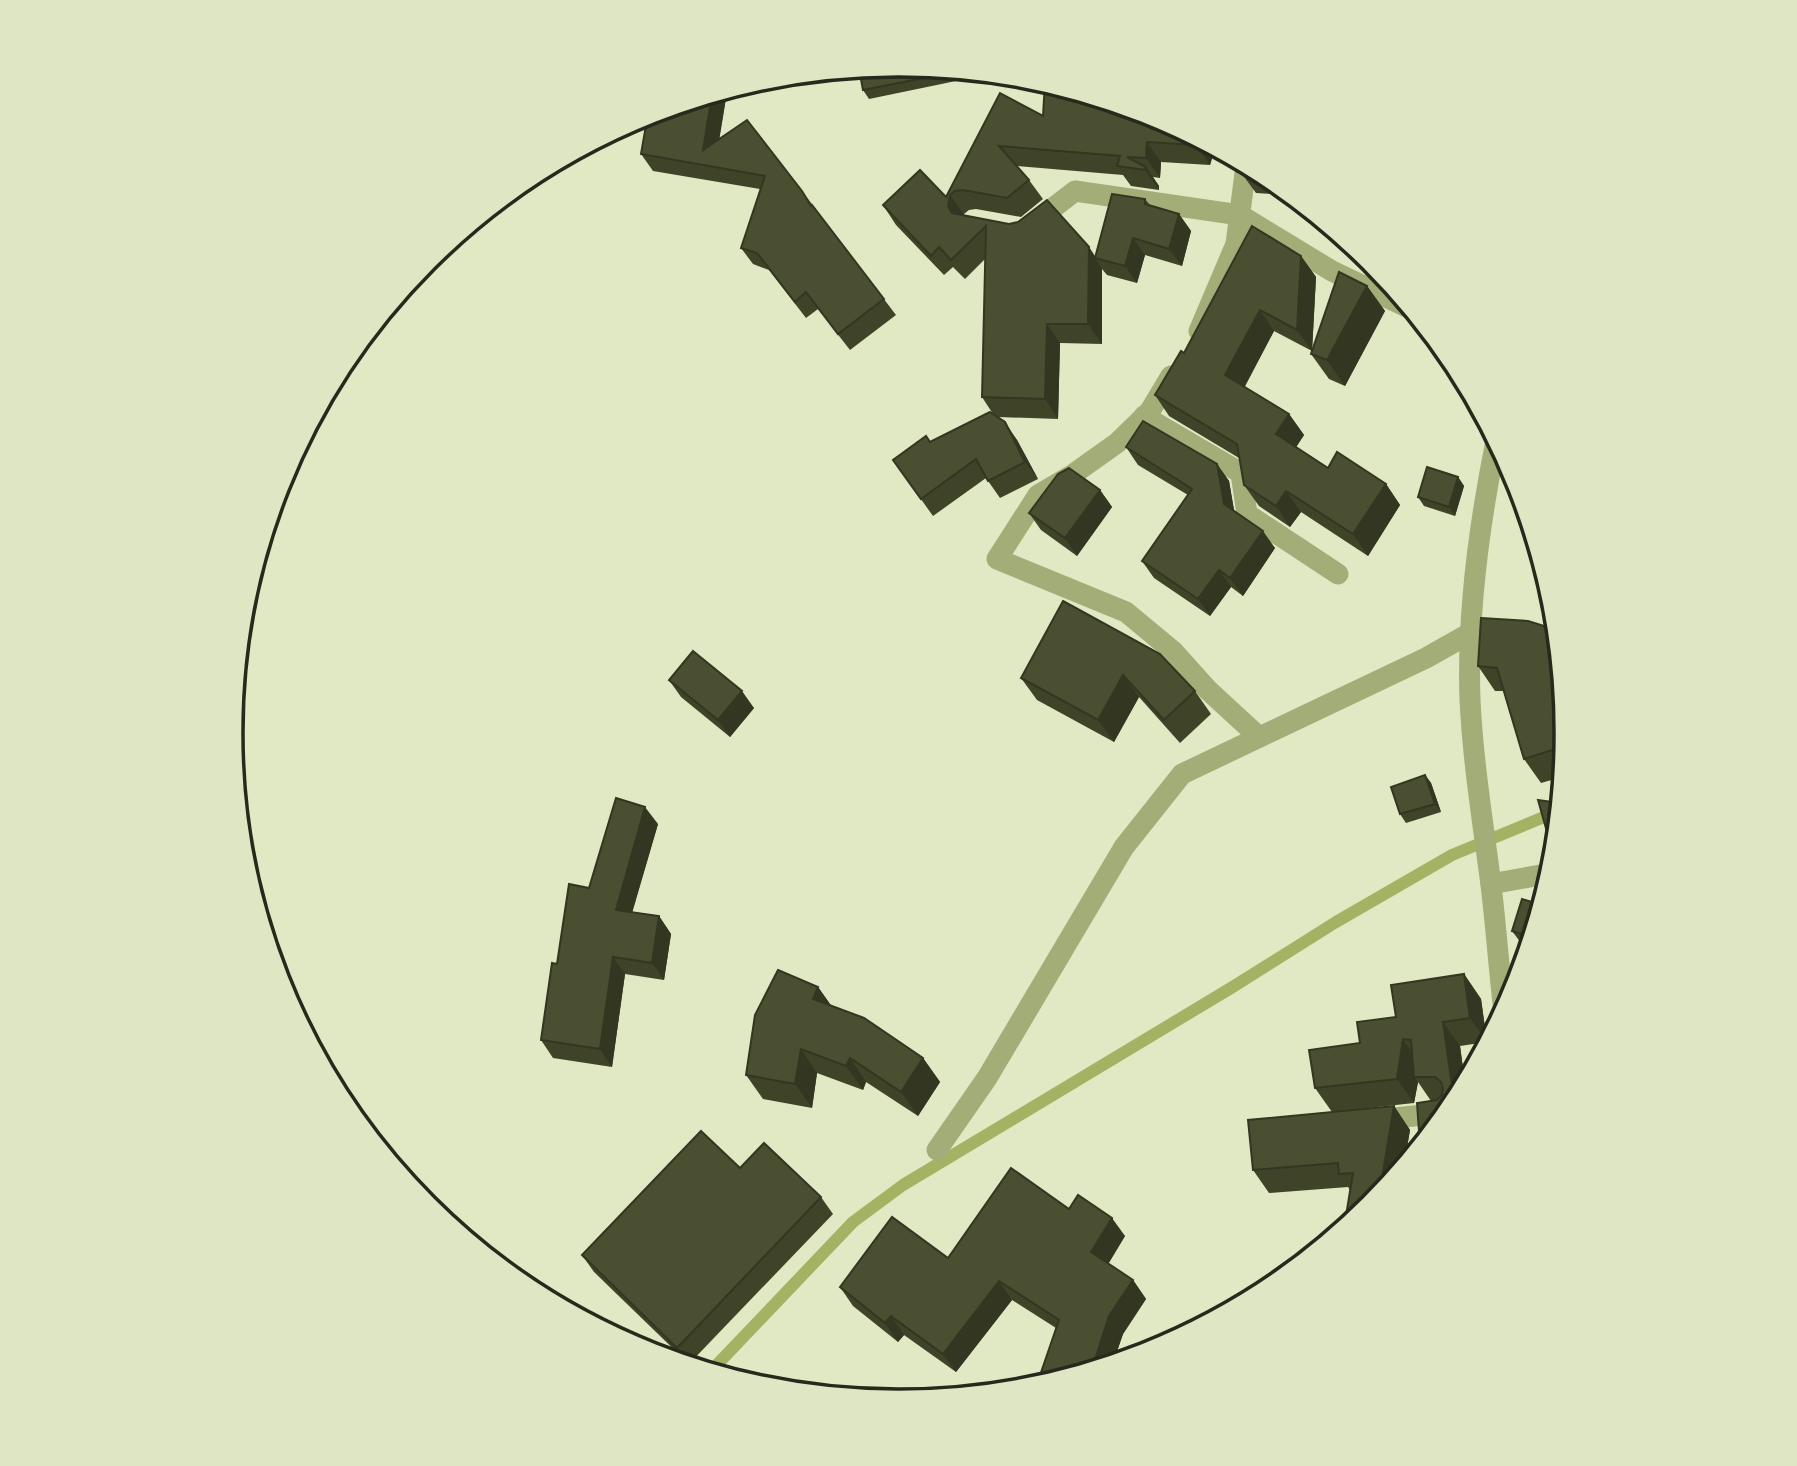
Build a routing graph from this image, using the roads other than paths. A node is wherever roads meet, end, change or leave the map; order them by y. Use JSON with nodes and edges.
{"nodes":[{"id":1,"x":1245,"y":176,"type":"edge"},
{"id":2,"x":1240,"y":215,"type":"junction"},
{"id":3,"x":1012,"y":229,"type":"edge"},
{"id":4,"x":1392,"y":300,"type":"edge"},
{"id":5,"x":1144,"y":416,"type":"junction"},
{"id":6,"x":1493,"y":456,"type":"edge"},
{"id":7,"x":1338,"y":573,"type":"dead end"},
{"id":8,"x":1472,"y":632,"type":"junction"},
{"id":9,"x":1259,"y":737,"type":"junction"},
{"id":10,"x":1539,"y":875,"type":"edge"},
{"id":11,"x":1491,"y":884,"type":"junction"},
{"id":12,"x":1502,"y":991,"type":"edge"},
{"id":13,"x":1432,"y":1114,"type":"edge"},
{"id":14,"x":1352,"y":1122,"type":"edge"},
{"id":15,"x":937,"y":1150,"type":"dead end"}],
"edges":[{"from":1,"to":2,"type":"street"},
{"from":2,"to":3,"type":"street"},
{"from":2,"to":4,"type":"street"},
{"from":2,"to":5,"type":"street"},
{"from":5,"to":7,"type":"street"},
{"from":5,"to":9,"type":"street"},
{"from":6,"to":8,"type":"street"},
{"from":8,"to":9,"type":"street"},
{"from":8,"to":11,"type":"street"},
{"from":9,"to":15,"type":"street"},
{"from":10,"to":11,"type":"street"},
{"from":11,"to":12,"type":"street"},
{"from":13,"to":14,"type":"street"}]}
